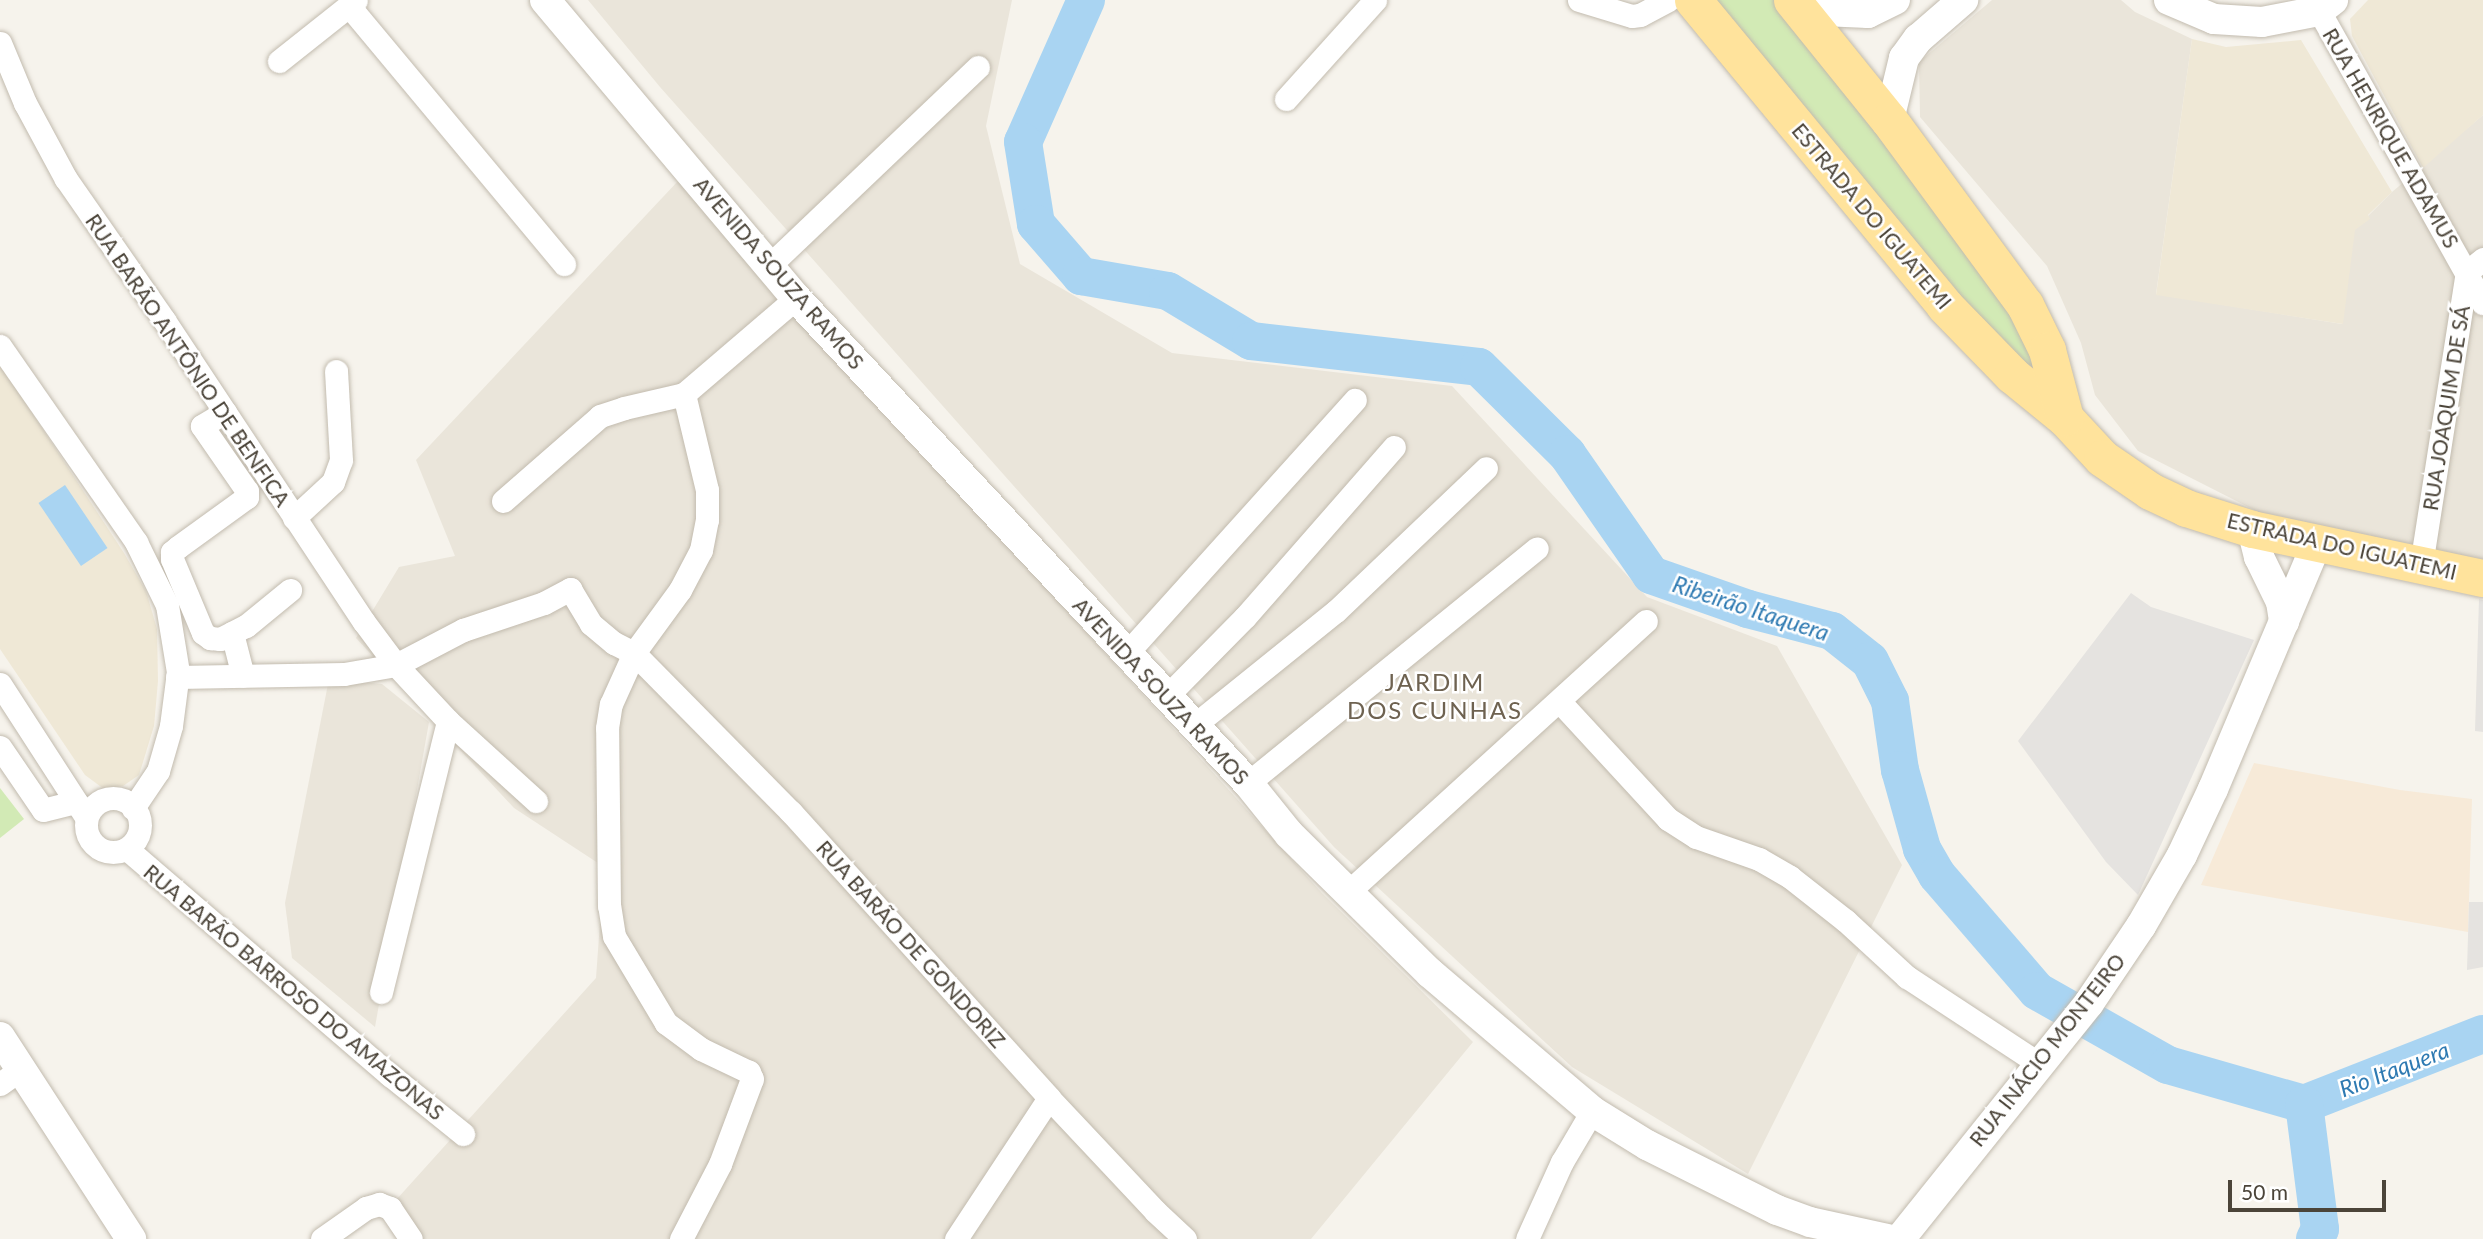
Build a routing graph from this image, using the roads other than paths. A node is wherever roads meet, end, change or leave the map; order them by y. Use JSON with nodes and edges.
{"nodes":[{"id":1,"x":545,"y":0,"type":"edge"},
{"id":2,"x":1375,"y":0,"type":"edge"},
{"id":3,"x":1579,"y":0,"type":"edge"},
{"id":4,"x":1668,"y":0,"type":"edge"},
{"id":5,"x":1693,"y":0,"type":"edge"},
{"id":6,"x":1963,"y":0,"type":"edge"},
{"id":7,"x":2169,"y":0,"type":"edge"},
{"id":8,"x":1892,"y":2,"type":"edge"},
{"id":9,"x":352,"y":3,"type":"edge"},
{"id":10,"x":1796,"y":5,"type":"edge"},
{"id":11,"x":2326,"y":6,"type":"edge"},
{"id":12,"x":1918,"y":38,"type":"junction"},
{"id":13,"x":0,"y":44,"type":"edge"},
{"id":14,"x":279,"y":61,"type":"dead end"},
{"id":15,"x":978,"y":67,"type":"dead end"},
{"id":16,"x":1286,"y":99,"type":"dead end"},
{"id":17,"x":1889,"y":120,"type":"junction"},
{"id":18,"x":564,"y":264,"type":"dead end"},
{"id":19,"x":770,"y":265,"type":"junction"},
{"id":20,"x":2475,"y":265,"type":"edge"},
{"id":21,"x":796,"y":298,"type":"junction"},
{"id":22,"x":2483,"y":303,"type":"edge"},
{"id":23,"x":0,"y":346,"type":"edge"},
{"id":24,"x":2048,"y":349,"type":"junction"},
{"id":25,"x":336,"y":371,"type":"dead end"},
{"id":26,"x":2012,"y":375,"type":"junction"},
{"id":27,"x":684,"y":394,"type":"junction"},
{"id":28,"x":1355,"y":400,"type":"dead end"},
{"id":29,"x":225,"y":412,"type":"junction"},
{"id":30,"x":2065,"y":418,"type":"junction"},
{"id":31,"x":1394,"y":447,"type":"dead end"},
{"id":32,"x":1486,"y":468,"type":"dead end"},
{"id":33,"x":503,"y":501,"type":"dead end"},
{"id":34,"x":293,"y":518,"type":"junction"},
{"id":35,"x":2252,"y":529,"type":"junction"},
{"id":36,"x":2317,"y":543,"type":"junction"},
{"id":37,"x":1537,"y":548,"type":"dead end"},
{"id":38,"x":2421,"y":565,"type":"junction"},
{"id":39,"x":2483,"y":578,"type":"edge"},
{"id":40,"x":290,"y":590,"type":"dead end"},
{"id":41,"x":1646,"y":621,"type":"dead end"},
{"id":42,"x":2284,"y":622,"type":"junction"},
{"id":43,"x":232,"y":633,"type":"junction"},
{"id":44,"x":634,"y":653,"type":"junction"},
{"id":45,"x":1126,"y":654,"type":"junction"},
{"id":46,"x":396,"y":665,"type":"junction"},
{"id":47,"x":243,"y":676,"type":"junction"},
{"id":48,"x":177,"y":677,"type":"junction"},
{"id":49,"x":0,"y":684,"type":"edge"},
{"id":50,"x":1166,"y":697,"type":"junction"},
{"id":51,"x":1560,"y":702,"type":"junction"},
{"id":52,"x":448,"y":721,"type":"junction"},
{"id":53,"x":1192,"y":727,"type":"junction"},
{"id":54,"x":0,"y":747,"type":"edge"},
{"id":55,"x":1248,"y":783,"type":"junction"},
{"id":56,"x":536,"y":801,"type":"dead end"},
{"id":57,"x":133,"y":808,"type":"junction"},
{"id":58,"x":81,"y":810,"type":"junction"},
{"id":59,"x":127,"y":849,"type":"junction"},
{"id":60,"x":1347,"y":893,"type":"junction"},
{"id":61,"x":381,"y":992,"type":"dead end"},
{"id":62,"x":0,"y":1037,"type":"edge"},
{"id":63,"x":2038,"y":1063,"type":"junction"},
{"id":64,"x":10,"y":1077,"type":"edge"},
{"id":65,"x":1049,"y":1098,"type":"junction"},
{"id":66,"x":1592,"y":1111,"type":"junction"},
{"id":67,"x":463,"y":1134,"type":"dead end"},
{"id":68,"x":960,"y":1238,"type":"edge"},
{"id":69,"x":131,"y":1239,"type":"edge"},
{"id":70,"x":322,"y":1239,"type":"edge"},
{"id":71,"x":411,"y":1239,"type":"edge"},
{"id":72,"x":681,"y":1239,"type":"edge"},
{"id":73,"x":1185,"y":1239,"type":"edge"},
{"id":74,"x":1527,"y":1239,"type":"edge"},
{"id":75,"x":1887,"y":1239,"type":"edge"},
{"id":76,"x":1900,"y":1239,"type":"edge"}],
"edges":[{"from":1,"to":19,"type":"street","name":"AVENIDA SOUZA RAMOS"},
{"from":2,"to":16,"type":"street"},
{"from":3,"to":4,"type":"street"},
{"from":5,"to":26,"type":"main road","name":"ESTRADA DO IGUATEMI"},
{"from":6,"to":12,"type":"street"},
{"from":7,"to":11,"type":"street"},
{"from":8,"to":10,"type":"street"},
{"from":8,"to":12,"type":"street"},
{"from":9,"to":14,"type":"street"},
{"from":9,"to":18,"type":"street"},
{"from":10,"to":17,"type":"main road","name":"ESTRADA DO IGUATEMI"},
{"from":11,"to":20,"type":"street","name":"RUA HENRIQUE ADAMUS"},
{"from":12,"to":17,"type":"street"},
{"from":13,"to":29,"type":"street","name":"RUA BARÃO ANTÔNIO DE BENFICA"},
{"from":15,"to":19,"type":"street"},
{"from":17,"to":24,"type":"main road","name":"ESTRADA DO IGUATEMI"},
{"from":19,"to":21,"type":"street","name":"AVENIDA SOUZA RAMOS"},
{"from":20,"to":22,"type":"street","name":"RUA HENRIQUE ADAMUS"},
{"from":20,"to":38,"type":"street","name":"RUA JOAQUIM DE SÁ"},
{"from":21,"to":27,"type":"street"},
{"from":21,"to":45,"type":"street","name":"AVENIDA SOUZA RAMOS"},
{"from":23,"to":48,"type":"street"},
{"from":24,"to":26,"type":"main road"},
{"from":24,"to":30,"type":"main road","name":"ESTRADA DO IGUATEMI"},
{"from":25,"to":34,"type":"street"},
{"from":26,"to":30,"type":"main road","name":"ESTRADA DO IGUATEMI"},
{"from":27,"to":33,"type":"street"},
{"from":27,"to":44,"type":"street"},
{"from":28,"to":45,"type":"street"},
{"from":29,"to":34,"type":"street","name":"RUA BARÃO ANTÔNIO DE BENFICA"},
{"from":29,"to":43,"type":"street"},
{"from":30,"to":35,"type":"main road","name":"ESTRADA DO IGUATEMI"},
{"from":31,"to":50,"type":"street"},
{"from":32,"to":53,"type":"street"},
{"from":34,"to":46,"type":"street","name":"RUA BARÃO ANTÔNIO DE BENFICA"},
{"from":35,"to":36,"type":"main road","name":"ESTRADA DO IGUATEMI"},
{"from":35,"to":42,"type":"street"},
{"from":36,"to":38,"type":"main road","name":"ESTRADA DO IGUATEMI"},
{"from":36,"to":42,"type":"street","name":"RUA INÁCIO MONTEIRO"},
{"from":37,"to":55,"type":"street"},
{"from":38,"to":39,"type":"main road","name":"ESTRADA DO IGUATEMI"},
{"from":40,"to":43,"type":"street"},
{"from":41,"to":51,"type":"street"},
{"from":42,"to":63,"type":"street","name":"RUA INÁCIO MONTEIRO"},
{"from":43,"to":47,"type":"street"},
{"from":44,"to":46,"type":"street","name":"RUA BARÃO DE GONDORIZ"},
{"from":44,"to":65,"type":"street","name":"RUA BARÃO DE GONDORIZ"},
{"from":44,"to":72,"type":"street"},
{"from":45,"to":50,"type":"street","name":"AVENIDA SOUZA RAMOS"},
{"from":46,"to":47,"type":"street"},
{"from":46,"to":52,"type":"street","name":"RUA BARÃO ANTÔNIO DE BENFICA"},
{"from":47,"to":48,"type":"street"},
{"from":48,"to":57,"type":"street"},
{"from":49,"to":58,"type":"street"},
{"from":50,"to":53,"type":"street","name":"AVENIDA SOUZA RAMOS"},
{"from":51,"to":60,"type":"street"},
{"from":51,"to":63,"type":"street"},
{"from":52,"to":56,"type":"street","name":"RUA BARÃO ANTÔNIO DE BENFICA"},
{"from":52,"to":61,"type":"street"},
{"from":53,"to":55,"type":"street","name":"AVENIDA SOUZA RAMOS"},
{"from":54,"to":58,"type":"street"},
{"from":55,"to":60,"type":"street","name":"AVENIDA SOUZA RAMOS"},
{"from":57,"to":58,"type":"street"},
{"from":57,"to":59,"type":"street"},
{"from":58,"to":59,"type":"street"},
{"from":59,"to":67,"type":"street","name":"RUA BARÃO BARROSO DO AMAZONAS"},
{"from":60,"to":66,"type":"street","name":"AVENIDA SOUZA RAMOS"},
{"from":62,"to":64,"type":"street"},
{"from":63,"to":76,"type":"street","name":"RUA INÁCIO MONTEIRO"},
{"from":64,"to":69,"type":"street"},
{"from":65,"to":68,"type":"street"},
{"from":65,"to":73,"type":"street","name":"RUA BARÃO DE GONDORIZ"},
{"from":66,"to":74,"type":"street"},
{"from":66,"to":75,"type":"street","name":"AVENIDA SOUZA RAMOS"},
{"from":70,"to":71,"type":"street"}]}
